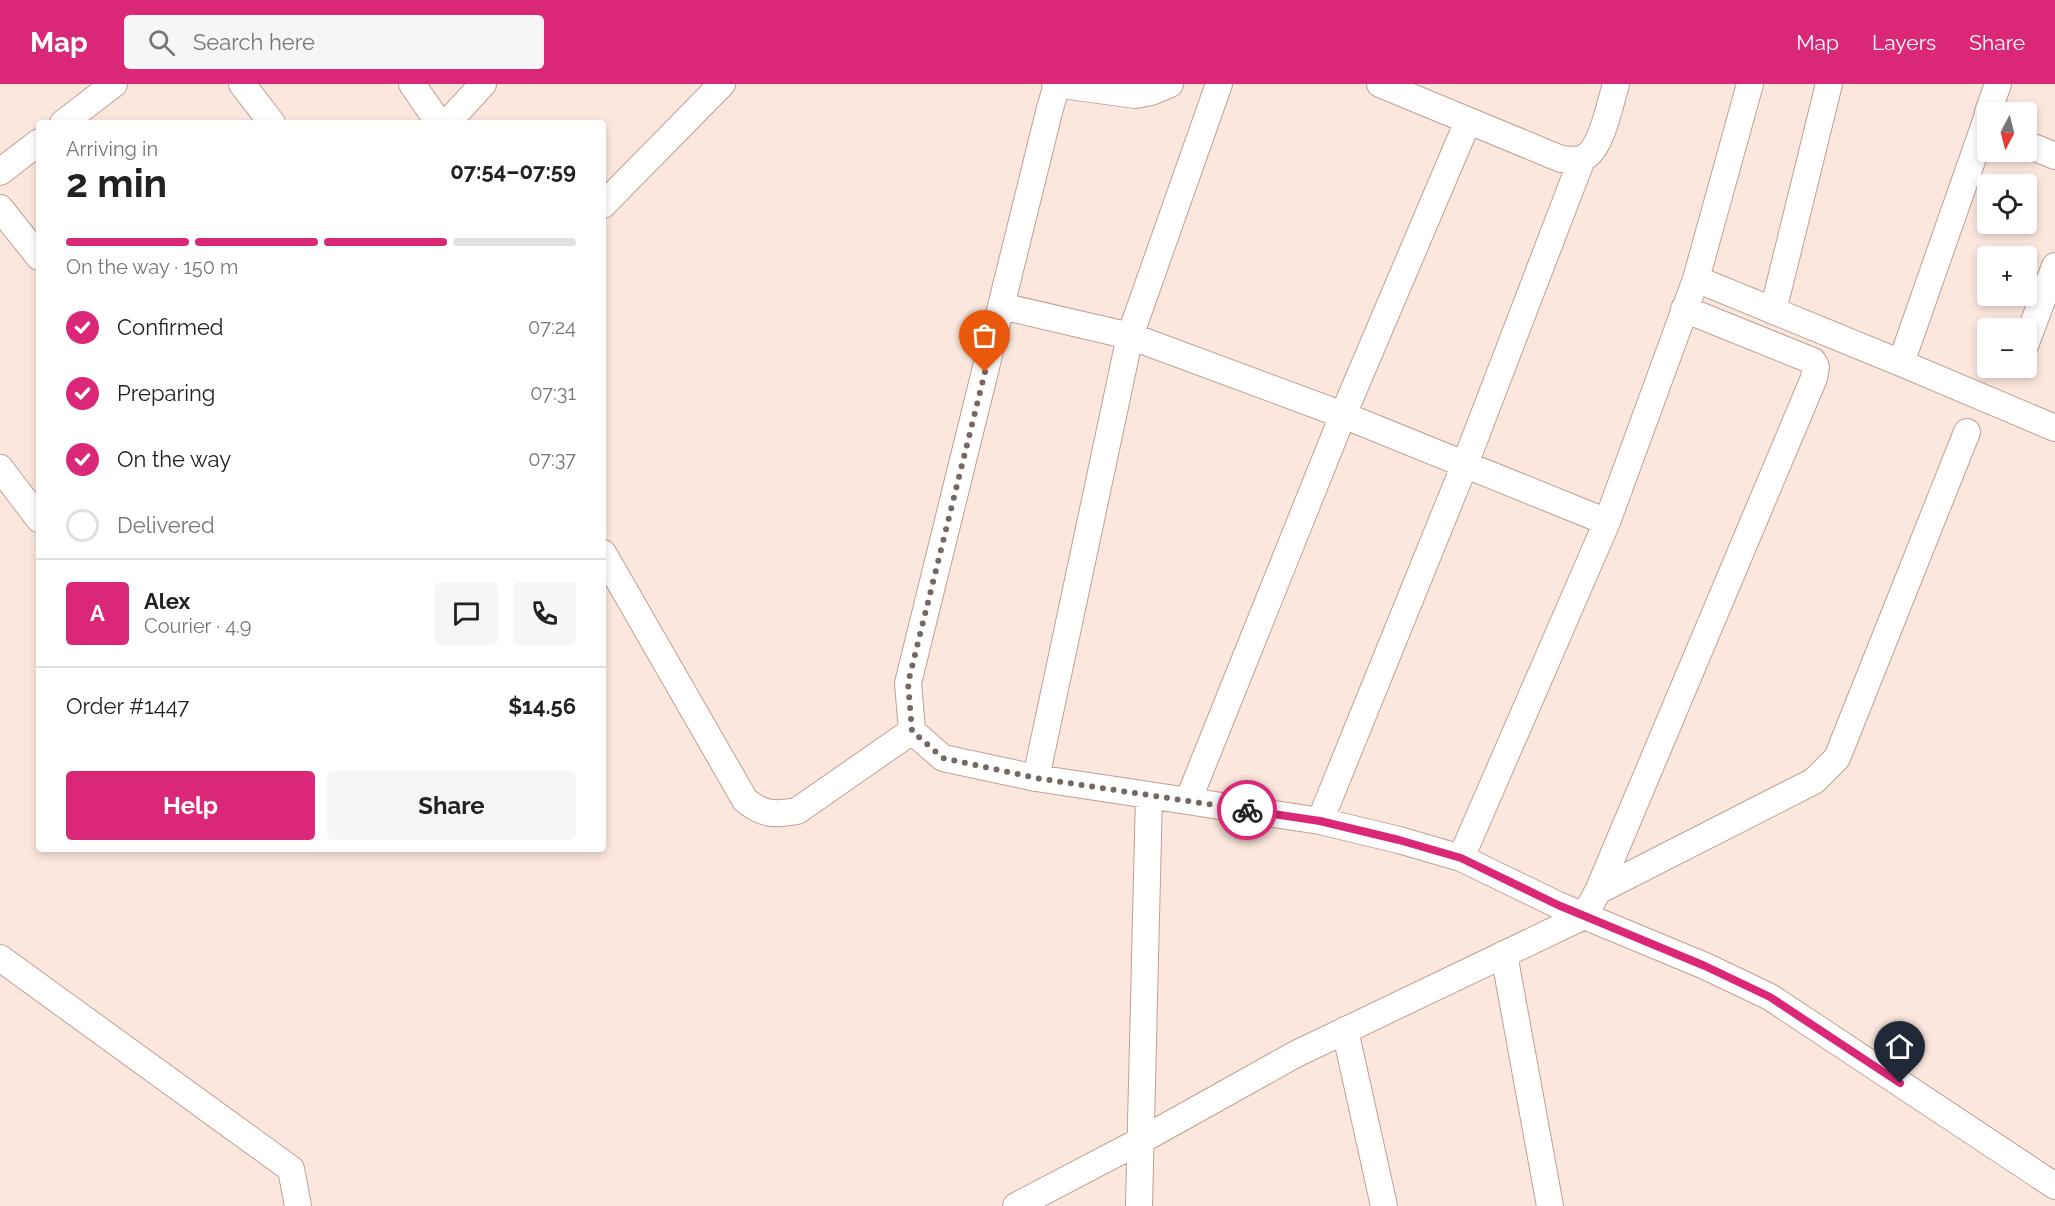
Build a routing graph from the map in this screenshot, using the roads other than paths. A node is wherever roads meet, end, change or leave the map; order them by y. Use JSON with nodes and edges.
{"nodes":[{"id":1,"x":114,"y":84,"type":"edge"},
{"id":2,"x":242,"y":84,"type":"edge"},
{"id":3,"x":412,"y":84,"type":"edge"},
{"id":4,"x":483,"y":84,"type":"edge"},
{"id":5,"x":722,"y":84,"type":"edge"},
{"id":6,"x":1170,"y":84,"type":"edge"},
{"id":7,"x":1219,"y":84,"type":"edge"},
{"id":8,"x":1380,"y":84,"type":"edge"},
{"id":9,"x":1616,"y":84,"type":"edge"},
{"id":10,"x":1750,"y":84,"type":"edge"},
{"id":11,"x":1829,"y":84,"type":"edge"},
{"id":12,"x":1998,"y":84,"type":"edge"},
{"id":13,"x":1056,"y":85,"type":"edge"},
{"id":14,"x":1993,"y":102,"type":"edge"},
{"id":15,"x":67,"y":120,"type":"edge"},
{"id":16,"x":270,"y":120,"type":"edge"},
{"id":17,"x":437,"y":120,"type":"edge"},
{"id":18,"x":450,"y":120,"type":"edge"},
{"id":19,"x":1468,"y":121,"type":"junction"},
{"id":20,"x":36,"y":144,"type":"edge"},
{"id":21,"x":1977,"y":149,"type":"edge"},
{"id":22,"x":2037,"y":149,"type":"edge"},
{"id":23,"x":2055,"y":156,"type":"edge"},
{"id":24,"x":1582,"y":159,"type":"junction"},
{"id":25,"x":0,"y":172,"type":"edge"},
{"id":26,"x":606,"y":201,"type":"edge"},
{"id":27,"x":0,"y":208,"type":"edge"},
{"id":28,"x":36,"y":253,"type":"edge"},
{"id":29,"x":2055,"y":266,"type":"edge"},
{"id":30,"x":1695,"y":279,"type":"junction"},
{"id":31,"x":1001,"y":306,"type":"junction"},
{"id":32,"x":1684,"y":309,"type":"junction"},
{"id":33,"x":1773,"y":311,"type":"junction"},
{"id":34,"x":2035,"y":318,"type":"edge"},
{"id":35,"x":1130,"y":336,"type":"junction"},
{"id":36,"x":1901,"y":363,"type":"junction"},
{"id":37,"x":1343,"y":415,"type":"junction"},
{"id":38,"x":2055,"y":428,"type":"edge"},
{"id":39,"x":1967,"y":432,"type":"dead end"},
{"id":40,"x":1465,"y":464,"type":"junction"},
{"id":41,"x":0,"y":468,"type":"edge"},
{"id":42,"x":36,"y":515,"type":"edge"},
{"id":43,"x":1607,"y":522,"type":"junction"},
{"id":44,"x":606,"y":558,"type":"edge"},
{"id":45,"x":912,"y":731,"type":"junction"},
{"id":46,"x":1036,"y":778,"type":"junction"},
{"id":47,"x":1149,"y":795,"type":"junction"},
{"id":48,"x":1188,"y":801,"type":"junction"},
{"id":49,"x":1320,"y":821,"type":"junction"},
{"id":50,"x":1461,"y":858,"type":"junction"},
{"id":51,"x":1598,"y":891,"type":"junction"},
{"id":52,"x":1584,"y":916,"type":"junction"},
{"id":53,"x":1504,"y":954,"type":"junction"},
{"id":54,"x":0,"y":958,"type":"edge"},
{"id":55,"x":1345,"y":1030,"type":"junction"},
{"id":56,"x":1140,"y":1141,"type":"junction"},
{"id":57,"x":2055,"y":1186,"type":"edge"},
{"id":58,"x":297,"y":1206,"type":"edge"},
{"id":59,"x":1016,"y":1206,"type":"edge"},
{"id":60,"x":1139,"y":1206,"type":"edge"},
{"id":61,"x":1384,"y":1206,"type":"edge"},
{"id":62,"x":1550,"y":1206,"type":"edge"}],
"edges":[{"from":1,"to":15,"type":"street"},
{"from":2,"to":16,"type":"street"},
{"from":3,"to":17,"type":"street"},
{"from":4,"to":18,"type":"street"},
{"from":5,"to":26,"type":"street"},
{"from":6,"to":13,"type":"street"},
{"from":7,"to":35,"type":"street"},
{"from":8,"to":19,"type":"street"},
{"from":9,"to":24,"type":"street"},
{"from":10,"to":30,"type":"street"},
{"from":11,"to":33,"type":"street"},
{"from":12,"to":14,"type":"street"},
{"from":13,"to":31,"type":"street"},
{"from":19,"to":24,"type":"street"},
{"from":19,"to":37,"type":"street"},
{"from":20,"to":25,"type":"street"},
{"from":21,"to":36,"type":"street"},
{"from":22,"to":23,"type":"street"},
{"from":24,"to":40,"type":"street"},
{"from":27,"to":28,"type":"street"},
{"from":29,"to":34,"type":"street"},
{"from":30,"to":32,"type":"street"},
{"from":30,"to":33,"type":"street"},
{"from":31,"to":35,"type":"street"},
{"from":31,"to":45,"type":"street"},
{"from":32,"to":43,"type":"street"},
{"from":32,"to":51,"type":"street"},
{"from":33,"to":36,"type":"street"},
{"from":35,"to":37,"type":"street"},
{"from":35,"to":46,"type":"street"},
{"from":36,"to":38,"type":"street"},
{"from":37,"to":40,"type":"street"},
{"from":37,"to":48,"type":"street"},
{"from":39,"to":51,"type":"street"},
{"from":40,"to":43,"type":"street"},
{"from":40,"to":49,"type":"street"},
{"from":41,"to":42,"type":"street"},
{"from":43,"to":50,"type":"street"},
{"from":44,"to":45,"type":"street"},
{"from":45,"to":46,"type":"street"},
{"from":46,"to":47,"type":"street"},
{"from":47,"to":48,"type":"street"},
{"from":47,"to":56,"type":"street"},
{"from":48,"to":49,"type":"street"},
{"from":49,"to":50,"type":"street"},
{"from":50,"to":52,"type":"street"},
{"from":51,"to":52,"type":"street"},
{"from":52,"to":53,"type":"street"},
{"from":52,"to":57,"type":"street"},
{"from":53,"to":55,"type":"street"},
{"from":53,"to":62,"type":"street"},
{"from":54,"to":58,"type":"street"},
{"from":55,"to":56,"type":"street"},
{"from":55,"to":61,"type":"street"},
{"from":56,"to":59,"type":"street"},
{"from":56,"to":60,"type":"street"}]}
